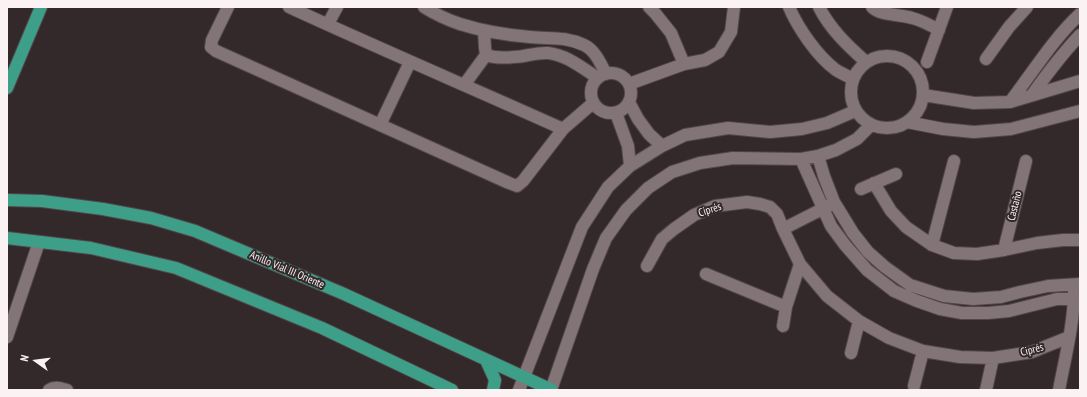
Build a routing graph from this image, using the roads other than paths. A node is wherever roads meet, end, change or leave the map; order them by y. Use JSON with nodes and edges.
{"nodes":[{"id":1,"x":41,"y":7,"type":"edge"},
{"id":2,"x":228,"y":7,"type":"edge"},
{"id":3,"x":290,"y":7,"type":"edge"},
{"id":4,"x":337,"y":7,"type":"edge"},
{"id":5,"x":649,"y":7,"type":"edge"},
{"id":6,"x":734,"y":7,"type":"edge"},
{"id":7,"x":789,"y":7,"type":"edge"},
{"id":8,"x":819,"y":7,"type":"edge"},
{"id":9,"x":872,"y":7,"type":"edge"},
{"id":10,"x":947,"y":7,"type":"edge"},
{"id":11,"x":1027,"y":7,"type":"edge"},
{"id":12,"x":430,"y":9,"type":"edge"},
{"id":13,"x":1079,"y":16,"type":"edge"},
{"id":14,"x":328,"y":24,"type":"junction"},
{"id":15,"x":939,"y":30,"type":"junction"},
{"id":16,"x":484,"y":31,"type":"junction"},
{"id":17,"x":1080,"y":36,"type":"edge"},
{"id":18,"x":1053,"y":42,"type":"junction"},
{"id":19,"x":1065,"y":52,"type":"junction"},
{"id":20,"x":486,"y":55,"type":"junction"},
{"id":21,"x":986,"y":60,"type":"dead end"},
{"id":22,"x":410,"y":62,"type":"junction"},
{"id":23,"x":866,"y":62,"type":"junction"},
{"id":24,"x":927,"y":62,"type":"dead end"},
{"id":25,"x":684,"y":64,"type":"junction"},
{"id":26,"x":602,"y":76,"type":"junction"},
{"id":27,"x":853,"y":79,"type":"junction"},
{"id":28,"x":1080,"y":81,"type":"edge"},
{"id":29,"x":464,"y":84,"type":"junction"},
{"id":30,"x":629,"y":84,"type":"junction"},
{"id":31,"x":7,"y":88,"type":"edge"},
{"id":32,"x":923,"y":95,"type":"junction"},
{"id":33,"x":1032,"y":95,"type":"junction"},
{"id":34,"x":629,"y":102,"type":"junction"},
{"id":35,"x":1010,"y":102,"type":"junction"},
{"id":36,"x":593,"y":103,"type":"junction"},
{"id":37,"x":855,"y":111,"type":"junction"},
{"id":38,"x":1080,"y":111,"type":"edge"},
{"id":39,"x":616,"y":113,"type":"junction"},
{"id":40,"x":908,"y":122,"type":"junction"},
{"id":41,"x":380,"y":125,"type":"junction"},
{"id":42,"x":871,"y":125,"type":"junction"},
{"id":43,"x":563,"y":129,"type":"junction"},
{"id":44,"x":662,"y":146,"type":"junction"},
{"id":45,"x":818,"y":156,"type":"junction"},
{"id":46,"x":801,"y":159,"type":"junction"},
{"id":47,"x":954,"y":161,"type":"dead end"},
{"id":48,"x":1026,"y":161,"type":"dead end"},
{"id":49,"x":630,"y":166,"type":"junction"},
{"id":50,"x":896,"y":174,"type":"dead end"},
{"id":51,"x":824,"y":176,"type":"junction"},
{"id":52,"x":810,"y":181,"type":"junction"},
{"id":53,"x":874,"y":183,"type":"junction"},
{"id":54,"x":861,"y":190,"type":"dead end"},
{"id":55,"x":7,"y":200,"type":"edge"},
{"id":56,"x":834,"y":202,"type":"junction"},
{"id":57,"x":823,"y":209,"type":"junction"},
{"id":58,"x":783,"y":229,"type":"junction"},
{"id":59,"x":7,"y":238,"type":"edge"},
{"id":60,"x":1080,"y":239,"type":"edge"},
{"id":61,"x":39,"y":242,"type":"junction"},
{"id":62,"x":932,"y":245,"type":"junction"},
{"id":63,"x":1004,"y":250,"type":"junction"},
{"id":64,"x":800,"y":264,"type":"junction"},
{"id":65,"x":646,"y":266,"type":"dead end"},
{"id":66,"x":706,"y":274,"type":"dead end"},
{"id":67,"x":1077,"y":284,"type":"edge"},
{"id":68,"x":1077,"y":299,"type":"edge"},
{"id":69,"x":786,"y":307,"type":"junction"},
{"id":70,"x":859,"y":321,"type":"junction"},
{"id":71,"x":783,"y":326,"type":"dead end"},
{"id":72,"x":7,"y":337,"type":"edge"},
{"id":73,"x":1069,"y":337,"type":"junction"},
{"id":74,"x":922,"y":351,"type":"junction"},
{"id":75,"x":851,"y":353,"type":"dead end"},
{"id":76,"x":993,"y":358,"type":"junction"},
{"id":77,"x":486,"y":360,"type":"junction"},
{"id":78,"x":524,"y":378,"type":"junction"},
{"id":79,"x":914,"y":386,"type":"dead end"},
{"id":80,"x":49,"y":390,"type":"edge"},
{"id":81,"x":67,"y":390,"type":"edge"},
{"id":82,"x":452,"y":390,"type":"edge"},
{"id":83,"x":493,"y":390,"type":"edge"},
{"id":84,"x":519,"y":390,"type":"edge"},
{"id":85,"x":551,"y":390,"type":"edge"},
{"id":86,"x":986,"y":390,"type":"edge"},
{"id":87,"x":1059,"y":390,"type":"edge"}],
"edges":[{"from":1,"to":31,"type":"main road"},
{"from":2,"to":41,"type":"street"},
{"from":3,"to":14,"type":"street"},
{"from":4,"to":14,"type":"street"},
{"from":5,"to":25,"type":"street"},
{"from":6,"to":25,"type":"street"},
{"from":7,"to":27,"type":"street"},
{"from":8,"to":23,"type":"street"},
{"from":9,"to":15,"type":"street"},
{"from":10,"to":15,"type":"street"},
{"from":11,"to":21,"type":"street"},
{"from":12,"to":16,"type":"street"},
{"from":13,"to":18,"type":"street"},
{"from":14,"to":22,"type":"street"},
{"from":15,"to":24,"type":"street"},
{"from":16,"to":20,"type":"street"},
{"from":16,"to":26,"type":"street"},
{"from":17,"to":19,"type":"street"},
{"from":18,"to":19,"type":"street"},
{"from":18,"to":35,"type":"street"},
{"from":19,"to":33,"type":"street"},
{"from":20,"to":26,"type":"street"},
{"from":20,"to":29,"type":"street"},
{"from":22,"to":29,"type":"street"},
{"from":22,"to":41,"type":"street"},
{"from":23,"to":27,"type":"street"},
{"from":23,"to":32,"type":"street"},
{"from":25,"to":30,"type":"street"},
{"from":26,"to":30,"type":"street"},
{"from":26,"to":36,"type":"street"},
{"from":27,"to":37,"type":"street"},
{"from":28,"to":33,"type":"street"},
{"from":29,"to":43,"type":"street"},
{"from":30,"to":34,"type":"street"},
{"from":32,"to":35,"type":"street"},
{"from":32,"to":40,"type":"street"},
{"from":33,"to":35,"type":"street"},
{"from":34,"to":39,"type":"street"},
{"from":34,"to":44,"type":"street"},
{"from":36,"to":39,"type":"street"},
{"from":36,"to":43,"type":"street"},
{"from":37,"to":42,"type":"street"},
{"from":37,"to":44,"type":"street"},
{"from":38,"to":40,"type":"street"},
{"from":39,"to":49,"type":"street"},
{"from":40,"to":42,"type":"street"},
{"from":41,"to":43,"type":"street"},
{"from":42,"to":45,"type":"street"},
{"from":44,"to":49,"type":"street"},
{"from":45,"to":46,"type":"street"},
{"from":45,"to":51,"type":"street"},
{"from":46,"to":52,"type":"street"},
{"from":46,"to":85,"type":"street"},
{"from":47,"to":62,"type":"street"},
{"from":48,"to":63,"type":"street","name":"Castaño"},
{"from":49,"to":78,"type":"street"},
{"from":50,"to":53,"type":"street"},
{"from":51,"to":52,"type":"street"},
{"from":51,"to":56,"type":"street"},
{"from":52,"to":57,"type":"street"},
{"from":53,"to":54,"type":"street"},
{"from":53,"to":62,"type":"street"},
{"from":55,"to":77,"type":"main road","name":"Anillo Vial III Oriente"},
{"from":56,"to":57,"type":"street"},
{"from":56,"to":67,"type":"street"},
{"from":57,"to":58,"type":"street"},
{"from":57,"to":68,"type":"street"},
{"from":58,"to":64,"type":"street","name":"Ciprés"},
{"from":58,"to":65,"type":"street","name":"Ciprés"},
{"from":59,"to":61,"type":"main road"},
{"from":60,"to":63,"type":"street"},
{"from":61,"to":72,"type":"street"},
{"from":61,"to":82,"type":"main road"},
{"from":62,"to":63,"type":"street"},
{"from":64,"to":69,"type":"street"},
{"from":64,"to":70,"type":"street","name":"Ciprés"},
{"from":66,"to":69,"type":"street"},
{"from":67,"to":68,"type":"street"},
{"from":68,"to":73,"type":"street"},
{"from":69,"to":71,"type":"street"},
{"from":70,"to":74,"type":"street","name":"Ciprés"},
{"from":70,"to":75,"type":"street"},
{"from":73,"to":76,"type":"street","name":"Ciprés"},
{"from":73,"to":87,"type":"street"},
{"from":74,"to":76,"type":"street","name":"Ciprés"},
{"from":74,"to":79,"type":"street"},
{"from":76,"to":86,"type":"street"},
{"from":77,"to":78,"type":"main road","name":"Anillo Vial III Oriente"},
{"from":77,"to":83,"type":"main road"},
{"from":78,"to":84,"type":"street"},
{"from":78,"to":85,"type":"main road","name":"Anillo Vial III Oriente"},
{"from":80,"to":81,"type":"street"}]}
